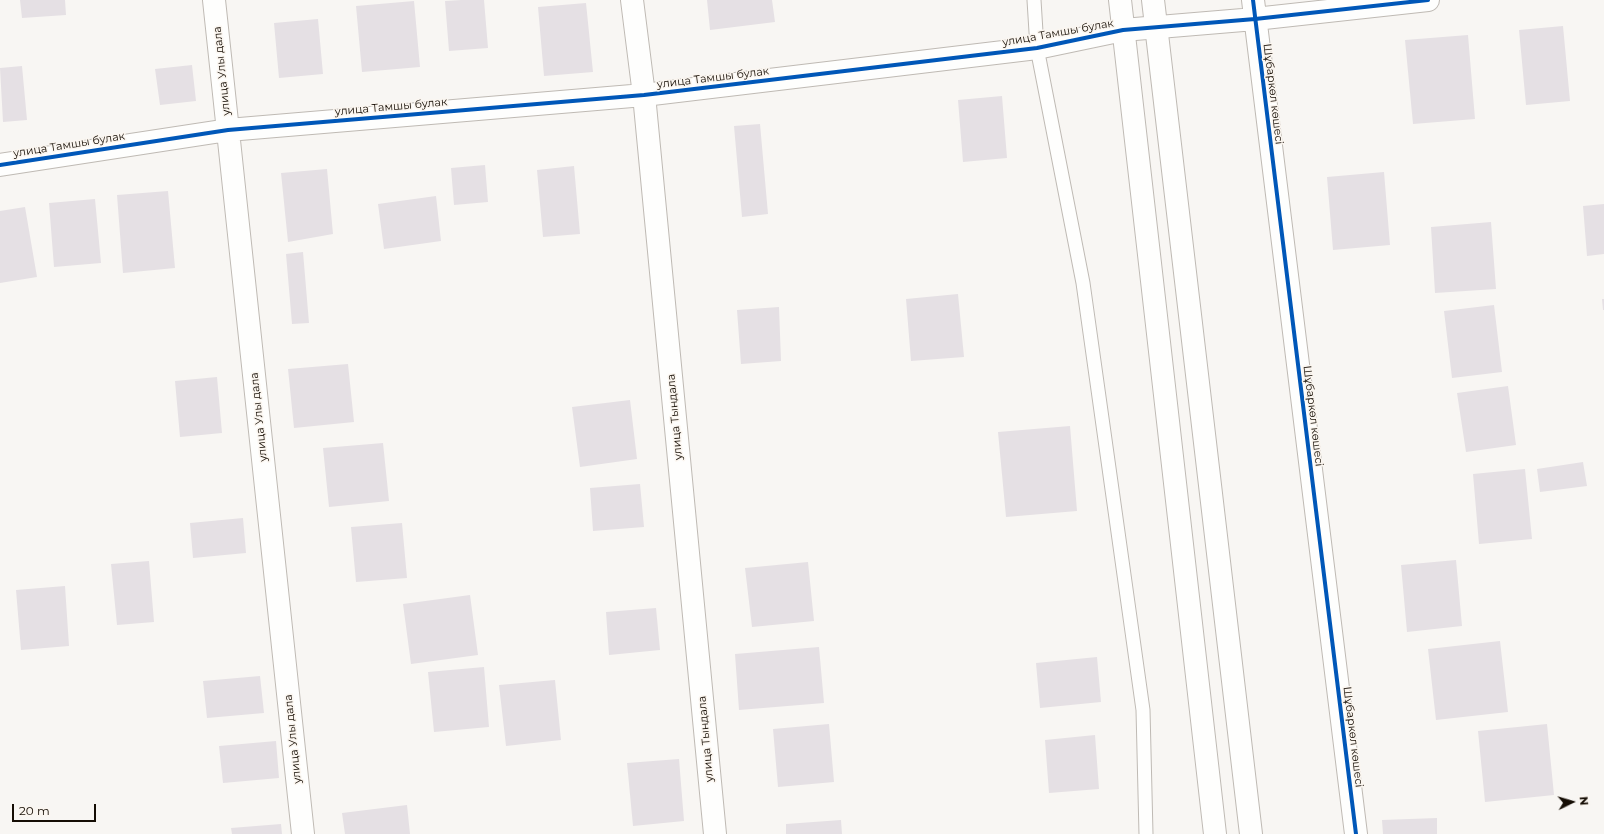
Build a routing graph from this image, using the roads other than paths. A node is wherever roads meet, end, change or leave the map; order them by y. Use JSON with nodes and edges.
{"nodes":[{"id":1,"x":214,"y":0,"type":"edge"},
{"id":2,"x":632,"y":0,"type":"edge"},
{"id":3,"x":1034,"y":0,"type":"edge"},
{"id":4,"x":1120,"y":0,"type":"edge"},
{"id":5,"x":1153,"y":0,"type":"edge"},
{"id":6,"x":1428,"y":0,"type":"edge"},
{"id":7,"x":1254,"y":10,"type":"edge"},
{"id":8,"x":1156,"y":27,"type":"junction"},
{"id":9,"x":1123,"y":30,"type":"junction"},
{"id":10,"x":1037,"y":48,"type":"junction"},
{"id":11,"x":644,"y":95,"type":"junction"},
{"id":12,"x":228,"y":130,"type":"junction"},
{"id":13,"x":0,"y":165,"type":"edge"},
{"id":14,"x":303,"y":834,"type":"edge"},
{"id":15,"x":715,"y":834,"type":"edge"},
{"id":16,"x":1146,"y":834,"type":"edge"},
{"id":17,"x":1215,"y":834,"type":"edge"},
{"id":18,"x":1251,"y":834,"type":"edge"},
{"id":19,"x":1356,"y":834,"type":"edge"}],
"edges":[{"from":1,"to":12,"type":"street","name":"улица Улы дала"},
{"from":2,"to":11,"type":"street","name":"улица Тындала"},
{"from":3,"to":10,"type":"lane"},
{"from":4,"to":9,"type":"street"},
{"from":5,"to":8,"type":"street"},
{"from":6,"to":7,"type":"street","name":"улица Тамшы булак"},
{"from":7,"to":8,"type":"street","name":"улица Тамшы булак"},
{"from":7,"to":19,"type":"street","name":"Шұбаркөл көшесі"},
{"from":8,"to":9,"type":"street","name":"улица Тамшы булак"},
{"from":8,"to":18,"type":"street"},
{"from":9,"to":10,"type":"street","name":"улица Тамшы булак"},
{"from":9,"to":17,"type":"street"},
{"from":10,"to":11,"type":"street","name":"улица Тамшы булак"},
{"from":10,"to":16,"type":"lane"},
{"from":11,"to":12,"type":"street","name":"улица Тамшы булак"},
{"from":11,"to":15,"type":"street","name":"улица Тындала"},
{"from":12,"to":13,"type":"street","name":"улица Тамшы булак"},
{"from":12,"to":14,"type":"street","name":"улица Улы дала"}]}
